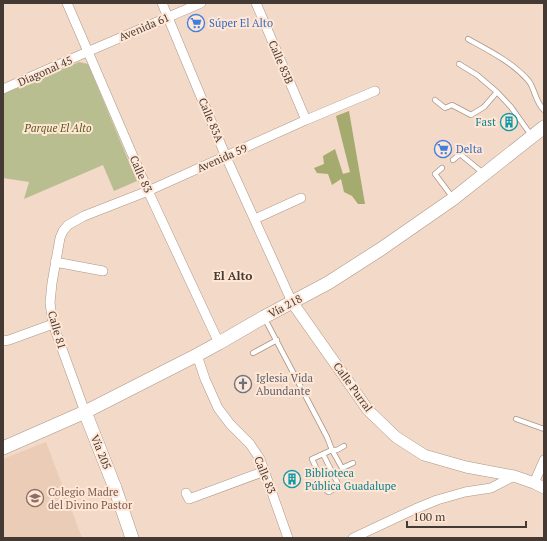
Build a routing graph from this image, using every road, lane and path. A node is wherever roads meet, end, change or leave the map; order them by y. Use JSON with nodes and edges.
{"nodes":[{"id":1,"x":67,"y":3,"type":"edge"},
{"id":2,"x":162,"y":3,"type":"edge"},
{"id":3,"x":201,"y":3,"type":"edge"},
{"id":4,"x":256,"y":3,"type":"edge"},
{"id":5,"x":168,"y":17,"type":"junction"},
{"id":6,"x":468,"y":39,"type":"dead end"},
{"id":7,"x":87,"y":52,"type":"junction"},
{"id":8,"x":459,"y":64,"type":"dead end"},
{"id":9,"x":3,"y":89,"type":"edge"},
{"id":10,"x":375,"y":91,"type":"dead end"},
{"id":11,"x":497,"y":92,"type":"junction"},
{"id":12,"x":435,"y":100,"type":"dead end"},
{"id":13,"x":544,"y":110,"type":"edge"},
{"id":14,"x":306,"y":120,"type":"junction"},
{"id":15,"x":544,"y":127,"type":"edge"},
{"id":16,"x":533,"y":137,"type":"junction"},
{"id":17,"x":226,"y":157,"type":"junction"},
{"id":18,"x":453,"y":160,"type":"dead end"},
{"id":19,"x":442,"y":168,"type":"dead end"},
{"id":20,"x":484,"y":174,"type":"junction"},
{"id":21,"x":148,"y":190,"type":"junction"},
{"id":22,"x":301,"y":198,"type":"dead end"},
{"id":23,"x":453,"y":199,"type":"junction"},
{"id":24,"x":255,"y":219,"type":"junction"},
{"id":25,"x":68,"y":225,"type":"joint"},
{"id":26,"x":55,"y":262,"type":"junction"},
{"id":27,"x":103,"y":271,"type":"dead end"},
{"id":28,"x":292,"y":302,"type":"junction"},
{"id":29,"x":264,"y":316,"type":"junction"},
{"id":30,"x":53,"y":324,"type":"junction"},
{"id":31,"x":277,"y":340,"type":"junction"},
{"id":32,"x":3,"y":341,"type":"edge"},
{"id":33,"x":219,"y":343,"type":"junction"},
{"id":34,"x":253,"y":353,"type":"dead end"},
{"id":35,"x":197,"y":355,"type":"junction"},
{"id":36,"x":85,"y":412,"type":"junction"},
{"id":37,"x":516,"y":419,"type":"dead end"},
{"id":38,"x":544,"y":429,"type":"edge"},
{"id":39,"x":344,"y":446,"type":"dead end"},
{"id":40,"x":3,"y":448,"type":"edge"},
{"id":41,"x":332,"y":450,"type":"junction"},
{"id":42,"x":323,"y":454,"type":"junction"},
{"id":43,"x":544,"y":460,"type":"edge"},
{"id":44,"x":353,"y":463,"type":"dead end"},
{"id":45,"x":264,"y":471,"type":"junction"},
{"id":46,"x":514,"y":476,"type":"junction"},
{"id":47,"x":539,"y":485,"type":"edge"},
{"id":48,"x":186,"y":493,"type":"dead end"},
{"id":49,"x":132,"y":538,"type":"edge"},
{"id":50,"x":288,"y":538,"type":"edge"},
{"id":51,"x":353,"y":538,"type":"edge"}],
"edges":[{"from":1,"to":7,"type":"street","name":"Calle 83"},
{"from":2,"to":5,"type":"street","name":"Calle 83A"},
{"from":3,"to":5,"type":"street","name":"Avenida 61"},
{"from":4,"to":14,"type":"street","name":"Calle 83B"},
{"from":5,"to":7,"type":"street","name":"Avenida 61"},
{"from":5,"to":17,"type":"street","name":"Calle 83A"},
{"from":6,"to":13,"type":"lane"},
{"from":7,"to":9,"type":"street","name":"Diagonal 45"},
{"from":7,"to":21,"type":"street","name":"Calle 83"},
{"from":8,"to":11,"type":"lane"},
{"from":10,"to":14,"type":"street","name":"Avenida 59"},
{"from":11,"to":12,"type":"lane"},
{"from":11,"to":16,"type":"lane"},
{"from":14,"to":17,"type":"street","name":"Avenida 59"},
{"from":15,"to":16,"type":"main road","name":"Vía 218"},
{"from":16,"to":20,"type":"main road","name":"Vía 218"},
{"from":17,"to":21,"type":"street","name":"Avenida 59"},
{"from":17,"to":24,"type":"street","name":"Calle 83A"},
{"from":18,"to":20,"type":"lane"},
{"from":19,"to":23,"type":"lane"},
{"from":20,"to":23,"type":"main road","name":"Vía 218"},
{"from":21,"to":25,"type":"street","name":"Avenida 59"},
{"from":21,"to":33,"type":"street","name":"Calle 83"},
{"from":22,"to":24,"type":"street"},
{"from":23,"to":28,"type":"main road","name":"Vía 218"},
{"from":24,"to":28,"type":"street","name":"Calle 83A"},
{"from":25,"to":26,"type":"street","name":"Calle 81"},
{"from":26,"to":27,"type":"street"},
{"from":26,"to":30,"type":"street","name":"Calle 81"},
{"from":28,"to":29,"type":"main road","name":"Vía 218"},
{"from":28,"to":46,"type":"street","name":"Calle Purral"},
{"from":29,"to":31,"type":"lane"},
{"from":29,"to":33,"type":"main road","name":"Vía 218"},
{"from":30,"to":32,"type":"street"},
{"from":30,"to":36,"type":"street","name":"Calle 81"},
{"from":31,"to":34,"type":"lane"},
{"from":31,"to":41,"type":"lane"},
{"from":33,"to":35,"type":"main road","name":"Vía 218"},
{"from":35,"to":36,"type":"main road","name":"Vía 218"},
{"from":35,"to":45,"type":"street","name":"Calle 83"},
{"from":36,"to":40,"type":"main road","name":"Vía 218"},
{"from":36,"to":49,"type":"main road","name":"Vía 205"},
{"from":37,"to":38,"type":"lane"},
{"from":39,"to":41,"type":"lane"},
{"from":41,"to":42,"type":"lane"},
{"from":41,"to":44,"type":"lane"},
{"from":42,"to":42,"type":"lane"},
{"from":43,"to":47,"type":"street"},
{"from":45,"to":48,"type":"street"},
{"from":45,"to":50,"type":"street","name":"Calle 83"},
{"from":46,"to":47,"type":"street","name":"Calle Purral"},
{"from":46,"to":51,"type":"street"}]}
